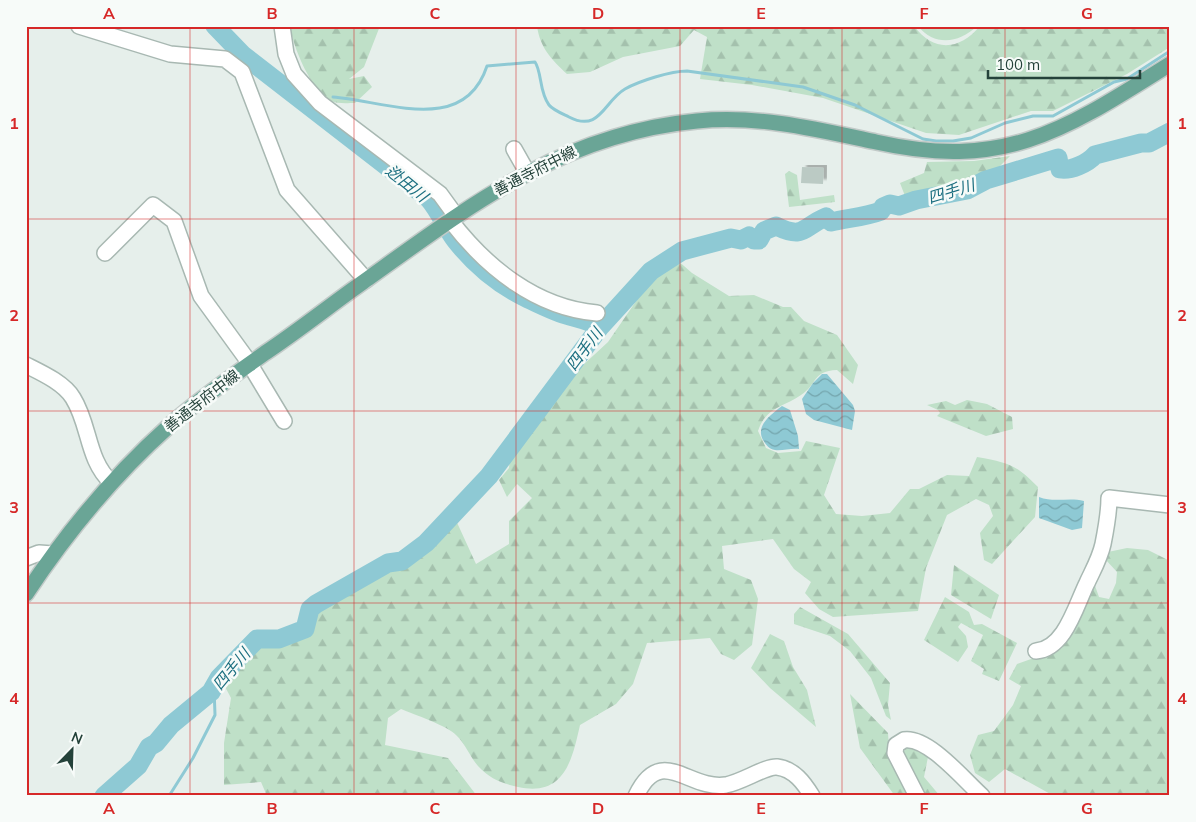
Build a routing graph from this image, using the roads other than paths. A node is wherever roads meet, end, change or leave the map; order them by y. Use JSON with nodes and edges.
{"nodes":[{"id":1,"x":79,"y":26,"type":"edge"},
{"id":2,"x":282,"y":26,"type":"edge"},
{"id":3,"x":1170,"y":64,"type":"edge"},
{"id":4,"x":514,"y":149,"type":"dead end"},
{"id":5,"x":527,"y":172,"type":"junction"},
{"id":6,"x":449,"y":221,"type":"junction"},
{"id":7,"x":105,"y":252,"type":"dead end"},
{"id":8,"x":366,"y":280,"type":"junction"},
{"id":9,"x":597,"y":313,"type":"dead end"},
{"id":10,"x":250,"y":364,"type":"junction"},
{"id":11,"x":26,"y":365,"type":"edge"},
{"id":12,"x":284,"y":422,"type":"dead end"},
{"id":13,"x":111,"y":482,"type":"junction"},
{"id":14,"x":1170,"y":505,"type":"edge"},
{"id":15,"x":53,"y":554,"type":"junction"},
{"id":16,"x":26,"y":558,"type":"edge"},
{"id":17,"x":26,"y":594,"type":"edge"},
{"id":18,"x":1036,"y":651,"type":"dead end"},
{"id":19,"x":636,"y":796,"type":"edge"},
{"id":20,"x":812,"y":796,"type":"edge"},
{"id":21,"x":917,"y":796,"type":"edge"},
{"id":22,"x":982,"y":796,"type":"edge"}],
"edges":[{"from":1,"to":8,"type":"street"},
{"from":2,"to":6,"type":"street"},
{"from":3,"to":5,"type":"main road","name":"善通寺府中線"},
{"from":4,"to":5,"type":"street"},
{"from":5,"to":6,"type":"main road","name":"善通寺府中線"},
{"from":6,"to":8,"type":"main road","name":"善通寺府中線"},
{"from":6,"to":9,"type":"street"},
{"from":7,"to":10,"type":"street"},
{"from":8,"to":10,"type":"main road","name":"善通寺府中線"},
{"from":10,"to":12,"type":"street"},
{"from":10,"to":13,"type":"main road","name":"善通寺府中線"},
{"from":11,"to":13,"type":"street"},
{"from":13,"to":15,"type":"main road","name":"善通寺府中線"},
{"from":14,"to":18,"type":"street"},
{"from":15,"to":16,"type":"street"},
{"from":15,"to":17,"type":"main road","name":"善通寺府中線"},
{"from":19,"to":20,"type":"street"},
{"from":21,"to":22,"type":"street"}]}
